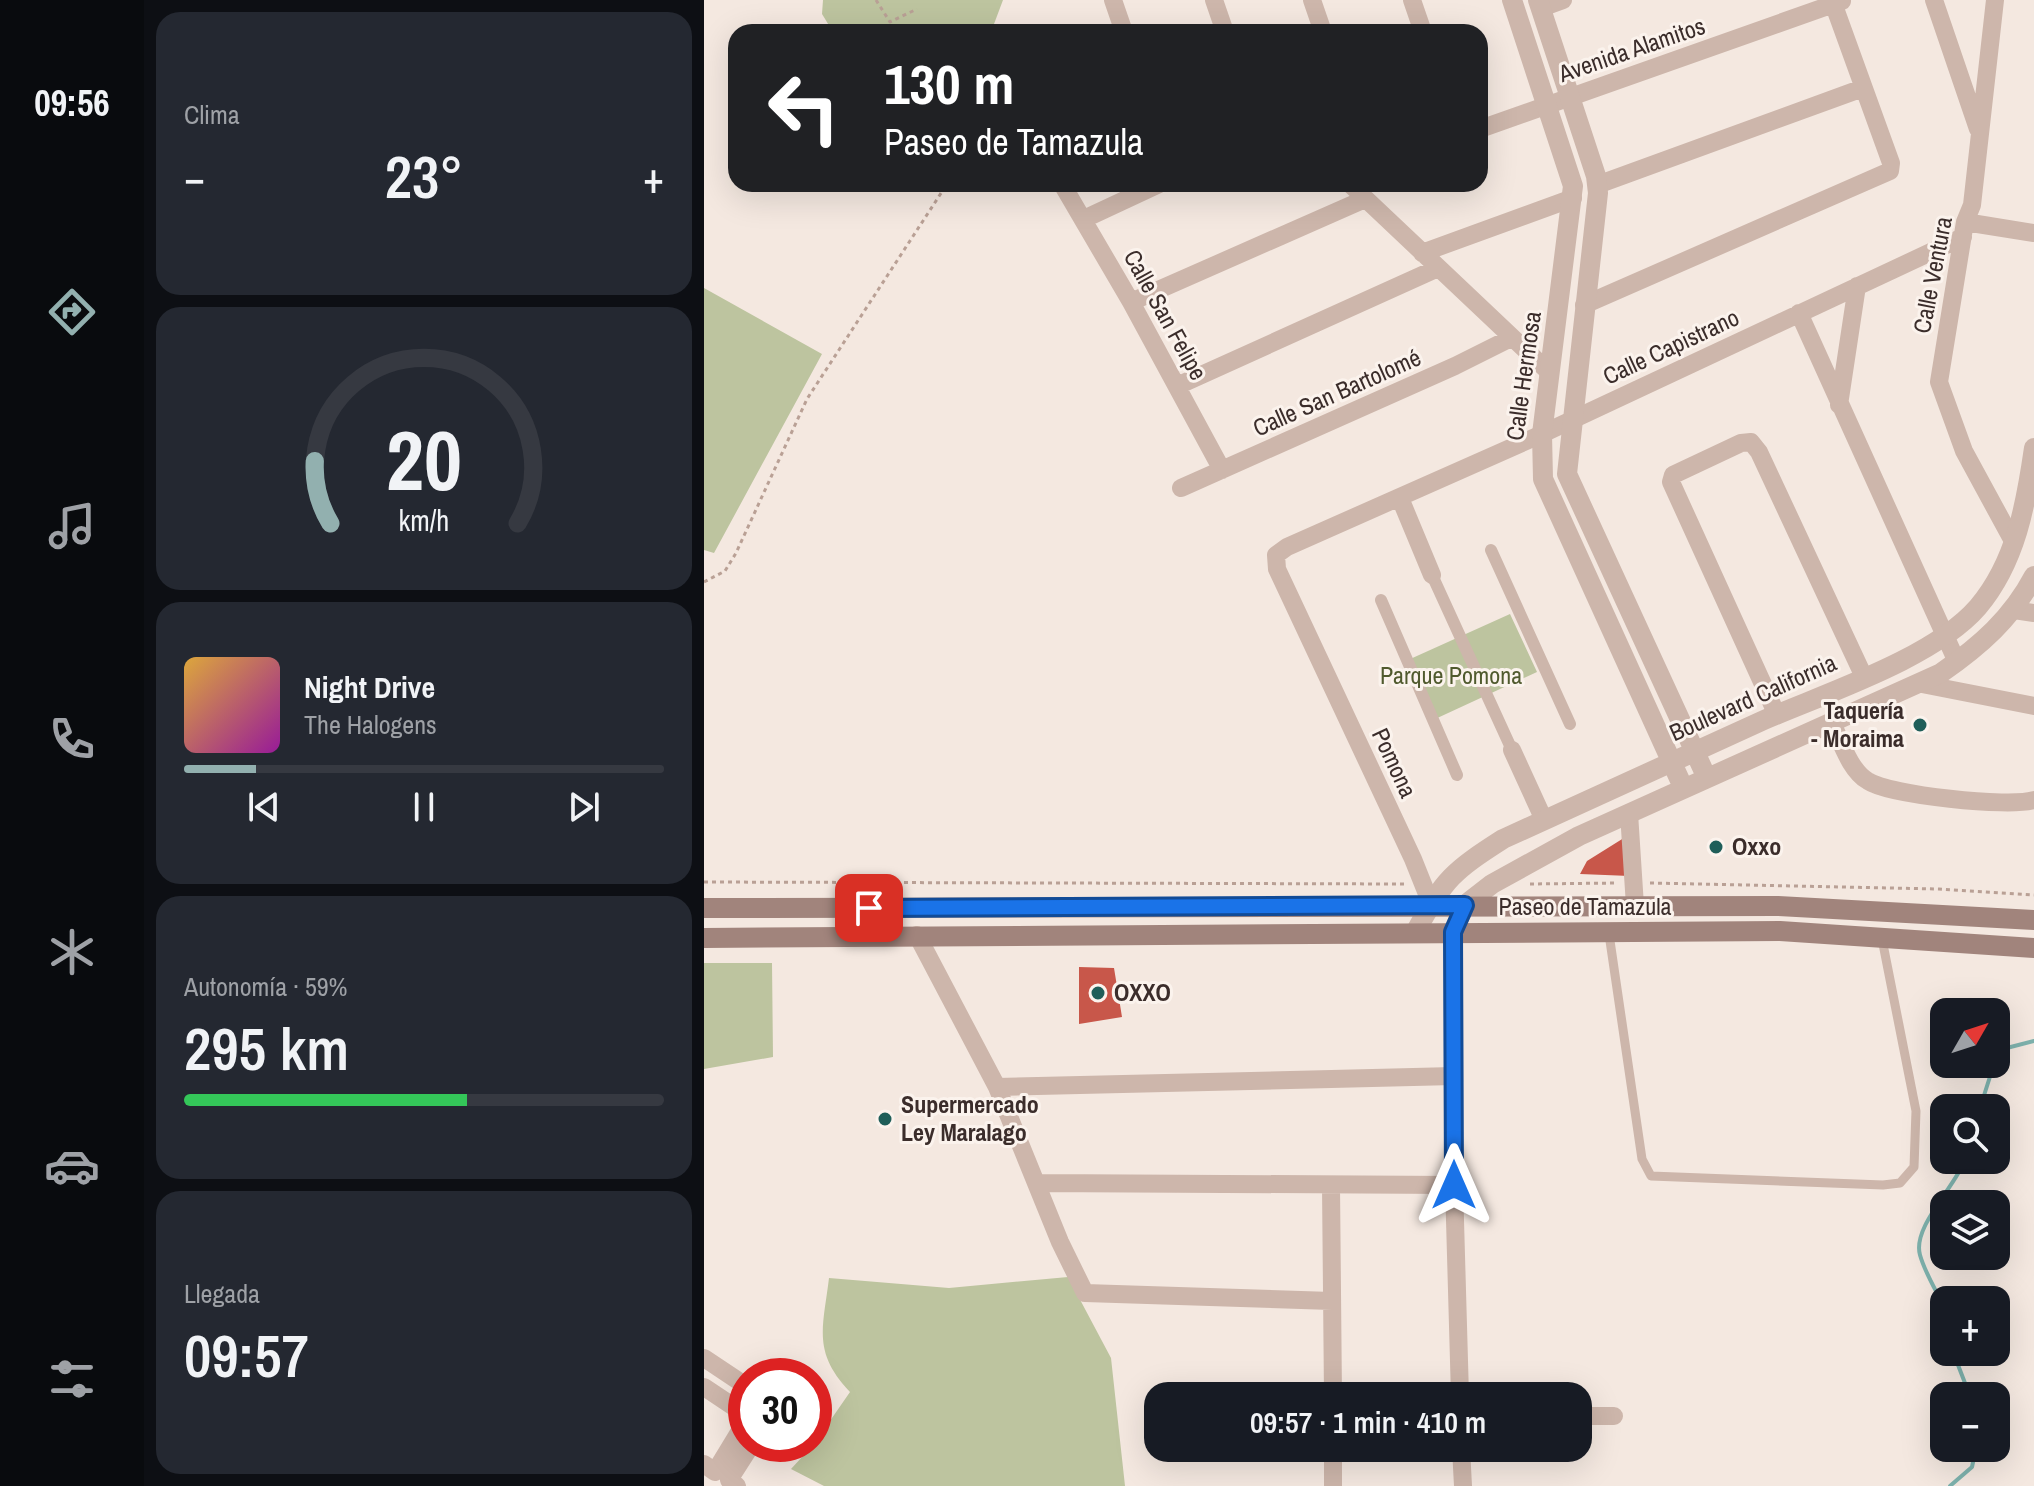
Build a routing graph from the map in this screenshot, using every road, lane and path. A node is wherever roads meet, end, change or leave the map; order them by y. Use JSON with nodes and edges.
{"nodes":[{"id":1,"x":876,"y":0,"type":"edge"},
{"id":2,"x":1113,"y":0,"type":"edge"},
{"id":3,"x":1214,"y":0,"type":"edge"},
{"id":4,"x":1312,"y":0,"type":"edge"},
{"id":5,"x":1412,"y":0,"type":"edge"},
{"id":6,"x":1512,"y":0,"type":"edge"},
{"id":7,"x":1563,"y":0,"type":"edge"},
{"id":8,"x":1934,"y":0,"type":"edge"},
{"id":9,"x":1995,"y":0,"type":"edge"},
{"id":10,"x":1837,"y":1,"type":"edge"},
{"id":11,"x":1539,"y":4,"type":"edge"},
{"id":12,"x":917,"y":9,"type":"dead end"},
{"id":13,"x":1121,"y":24,"type":"edge"},
{"id":14,"x":1222,"y":24,"type":"edge"},
{"id":15,"x":1320,"y":24,"type":"edge"},
{"id":16,"x":1420,"y":24,"type":"edge"},
{"id":17,"x":1863,"y":88,"type":"junction"},
{"id":18,"x":1570,"y":97,"type":"junction"},
{"id":19,"x":1546,"y":106,"type":"junction"},
{"id":20,"x":1488,"y":126,"type":"edge"},
{"id":21,"x":1978,"y":129,"type":"junction"},
{"id":22,"x":1597,"y":185,"type":"junction"},
{"id":23,"x":942,"y":192,"type":"edge"},
{"id":24,"x":1067,"y":192,"type":"edge"},
{"id":25,"x":1142,"y":192,"type":"edge"},
{"id":26,"x":1358,"y":192,"type":"edge"},
{"id":27,"x":1573,"y":198,"type":"junction"},
{"id":28,"x":1365,"y":199,"type":"junction"},
{"id":29,"x":1084,"y":219,"type":"junction"},
{"id":30,"x":1964,"y":229,"type":"junction"},
{"id":31,"x":2034,"y":233,"type":"edge"},
{"id":32,"x":1422,"y":253,"type":"junction"},
{"id":33,"x":1438,"y":268,"type":"junction"},
{"id":34,"x":1857,"y":286,"type":"junction"},
{"id":35,"x":1131,"y":302,"type":"junction"},
{"id":36,"x":1584,"y":305,"type":"junction"},
{"id":37,"x":1799,"y":313,"type":"junction"},
{"id":38,"x":1511,"y":338,"type":"junction"},
{"id":39,"x":1550,"y":373,"type":"junction"},
{"id":40,"x":1177,"y":386,"type":"junction"},
{"id":41,"x":1839,"y":405,"type":"junction"},
{"id":42,"x":1572,"y":420,"type":"junction"},
{"id":43,"x":1542,"y":434,"type":"junction"},
{"id":44,"x":2034,"y":448,"type":"edge"},
{"id":45,"x":1222,"y":470,"type":"junction"},
{"id":46,"x":1181,"y":488,"type":"dead end"},
{"id":47,"x":1400,"y":498,"type":"junction"},
{"id":48,"x":2014,"y":543,"type":"junction"},
{"id":49,"x":1491,"y":550,"type":"dead end"},
{"id":50,"x":1276,"y":555,"type":"joint"},
{"id":51,"x":1432,"y":575,"type":"joint"},
{"id":52,"x":2034,"y":576,"type":"edge"},
{"id":53,"x":704,"y":582,"type":"edge"},
{"id":54,"x":1381,"y":600,"type":"dead end"},
{"id":55,"x":2024,"y":612,"type":"edge"},
{"id":56,"x":1944,"y":637,"type":"junction"},
{"id":57,"x":1957,"y":662,"type":"junction"},
{"id":58,"x":1864,"y":677,"type":"junction"},
{"id":59,"x":1922,"y":684,"type":"junction"},
{"id":60,"x":2034,"y":706,"type":"edge"},
{"id":61,"x":1777,"y":715,"type":"junction"},
{"id":62,"x":1832,"y":723,"type":"junction"},
{"id":63,"x":1570,"y":724,"type":"dead end"},
{"id":64,"x":1512,"y":750,"type":"joint"},
{"id":65,"x":1693,"y":751,"type":"junction"},
{"id":66,"x":1671,"y":762,"type":"junction"},
{"id":67,"x":1457,"y":775,"type":"dead end"},
{"id":68,"x":1706,"y":776,"type":"junction"},
{"id":69,"x":1683,"y":787,"type":"junction"},
{"id":70,"x":2034,"y":800,"type":"edge"},
{"id":71,"x":1629,"y":813,"type":"junction"},
{"id":72,"x":1544,"y":820,"type":"junction"},
{"id":73,"x":704,"y":882,"type":"edge"},
{"id":74,"x":1634,"y":883,"type":"junction"},
{"id":75,"x":1422,"y":884,"type":"junction"},
{"id":76,"x":1523,"y":884,"type":"dead end"},
{"id":77,"x":2034,"y":895,"type":"edge"},
{"id":78,"x":1431,"y":904,"type":"junction"},
{"id":79,"x":1465,"y":905,"type":"junction"},
{"id":80,"x":1635,"y":906,"type":"junction"},
{"id":81,"x":704,"y":908,"type":"edge"},
{"id":82,"x":991,"y":909,"type":"junction"},
{"id":83,"x":2024,"y":920,"type":"edge"},
{"id":84,"x":1416,"y":931,"type":"junction"},
{"id":85,"x":1453,"y":932,"type":"junction"},
{"id":86,"x":1609,"y":934,"type":"junction"},
{"id":87,"x":917,"y":935,"type":"junction"},
{"id":88,"x":992,"y":935,"type":"junction"},
{"id":89,"x":1882,"y":936,"type":"junction"},
{"id":90,"x":704,"y":938,"type":"edge"},
{"id":91,"x":2034,"y":948,"type":"edge"},
{"id":92,"x":1454,"y":1076,"type":"junction"},
{"id":93,"x":997,"y":1087,"type":"junction"},
{"id":94,"x":1036,"y":1183,"type":"junction"},
{"id":95,"x":1454,"y":1185,"type":"junction"},
{"id":96,"x":1331,"y":1186,"type":"junction"},
{"id":97,"x":1332,"y":1301,"type":"junction"},
{"id":98,"x":704,"y":1358,"type":"edge"},
{"id":99,"x":728,"y":1374,"type":"edge"},
{"id":100,"x":1333,"y":1382,"type":"edge"},
{"id":101,"x":1460,"y":1382,"type":"edge"},
{"id":102,"x":704,"y":1387,"type":"edge"},
{"id":103,"x":728,"y":1405,"type":"edge"},
{"id":104,"x":1592,"y":1416,"type":"edge"},
{"id":105,"x":1614,"y":1416,"type":"dead end"},
{"id":106,"x":1333,"y":1462,"type":"edge"},
{"id":107,"x":1462,"y":1462,"type":"edge"},
{"id":108,"x":1333,"y":1486,"type":"edge"},
{"id":109,"x":1463,"y":1486,"type":"edge"}],
"edges":[{"from":1,"to":12,"type":"path"},
{"from":2,"to":13,"type":"street"},
{"from":3,"to":14,"type":"street"},
{"from":4,"to":15,"type":"street"},
{"from":5,"to":16,"type":"street"},
{"from":6,"to":19,"type":"street","name":"Calle Hermosa"},
{"from":7,"to":11,"type":"street"},
{"from":8,"to":21,"type":"street"},
{"from":9,"to":21,"type":"street","name":"Calle Ventura"},
{"from":10,"to":17,"type":"street"},
{"from":10,"to":18,"type":"street","name":"Avenida Alamitos"},
{"from":11,"to":18,"type":"street","name":"Calle Hermosa"},
{"from":17,"to":22,"type":"street"},
{"from":17,"to":36,"type":"street"},
{"from":18,"to":19,"type":"street","name":"Avenida Alamitos"},
{"from":18,"to":22,"type":"street","name":"Calle Hermosa"},
{"from":19,"to":20,"type":"street","name":"Avenida Alamitos"},
{"from":19,"to":27,"type":"street","name":"Calle Hermosa"},
{"from":21,"to":30,"type":"street","name":"Calle Ventura"},
{"from":22,"to":36,"type":"street","name":"Calle Hermosa"},
{"from":23,"to":53,"type":"path"},
{"from":24,"to":29,"type":"street","name":"Calle San Felipe"},
{"from":25,"to":29,"type":"street"},
{"from":26,"to":28,"type":"street"},
{"from":27,"to":32,"type":"street"},
{"from":27,"to":39,"type":"street","name":"Calle Hermosa"},
{"from":28,"to":32,"type":"street"},
{"from":28,"to":35,"type":"street"},
{"from":29,"to":35,"type":"street","name":"Calle San Felipe"},
{"from":30,"to":31,"type":"street"},
{"from":30,"to":34,"type":"street","name":"Calle Capistrano"},
{"from":30,"to":48,"type":"street","name":"Calle Ventura"},
{"from":32,"to":33,"type":"street"},
{"from":33,"to":38,"type":"street"},
{"from":33,"to":40,"type":"street"},
{"from":34,"to":37,"type":"street","name":"Calle Capistrano"},
{"from":34,"to":41,"type":"street"},
{"from":35,"to":40,"type":"street","name":"Calle San Felipe"},
{"from":36,"to":42,"type":"street","name":"Calle Hermosa"},
{"from":37,"to":41,"type":"street"},
{"from":37,"to":42,"type":"street","name":"Calle Capistrano"},
{"from":38,"to":39,"type":"street"},
{"from":38,"to":45,"type":"street","name":"Calle San Bartolomé"},
{"from":39,"to":43,"type":"street","name":"Calle Hermosa"},
{"from":40,"to":45,"type":"street","name":"Calle San Felipe"},
{"from":41,"to":56,"type":"street"},
{"from":42,"to":43,"type":"street","name":"Calle Capistrano"},
{"from":42,"to":65,"type":"street","name":"Calle Hermosa"},
{"from":43,"to":47,"type":"street","name":"Calle Capistrano"},
{"from":43,"to":66,"type":"street","name":"Calle Hermosa"},
{"from":44,"to":48,"type":"street","name":"Boulevard California"},
{"from":45,"to":46,"type":"street","name":"Calle San Bartolomé"},
{"from":47,"to":50,"type":"street","name":"Calle Capistrano"},
{"from":47,"to":51,"type":"street"},
{"from":48,"to":56,"type":"street","name":"Boulevard California"},
{"from":49,"to":63,"type":"street"},
{"from":50,"to":75,"type":"street","name":"Pomona"},
{"from":51,"to":64,"type":"street"},
{"from":52,"to":55,"type":"street"},
{"from":54,"to":67,"type":"street"},
{"from":55,"to":57,"type":"street"},
{"from":56,"to":57,"type":"street"},
{"from":56,"to":58,"type":"street","name":"Boulevard California"},
{"from":57,"to":59,"type":"street"},
{"from":58,"to":61,"type":"street","name":"Boulevard California"},
{"from":58,"to":61,"type":"street"},
{"from":59,"to":60,"type":"street"},
{"from":59,"to":62,"type":"street"},
{"from":61,"to":65,"type":"street","name":"Boulevard California"},
{"from":62,"to":68,"type":"street"},
{"from":62,"to":70,"type":"street"},
{"from":64,"to":72,"type":"street"},
{"from":65,"to":66,"type":"street","name":"Boulevard California"},
{"from":65,"to":68,"type":"street","name":"Calle Hermosa"},
{"from":66,"to":69,"type":"street","name":"Calle Hermosa"},
{"from":66,"to":72,"type":"street","name":"Boulevard California"},
{"from":68,"to":69,"type":"street"},
{"from":69,"to":71,"type":"street"},
{"from":71,"to":74,"type":"street"},
{"from":71,"to":79,"type":"street"},
{"from":72,"to":78,"type":"street","name":"Boulevard California"},
{"from":73,"to":75,"type":"path"},
{"from":74,"to":76,"type":"path"},
{"from":74,"to":77,"type":"path"},
{"from":74,"to":80,"type":"street"},
{"from":75,"to":78,"type":"street","name":"Pomona"},
{"from":78,"to":79,"type":"main road","name":"Paseo de Tamazula"},
{"from":78,"to":82,"type":"main road","name":"Paseo de Tamazula"},
{"from":78,"to":84,"type":"street","name":"Boulevard California"},
{"from":79,"to":80,"type":"main road","name":"Paseo de Tamazula"},
{"from":79,"to":85,"type":"street"},
{"from":80,"to":83,"type":"main road","name":"Paseo de Tamazula"},
{"from":81,"to":82,"type":"main road","name":"Paseo de Tamazula"},
{"from":82,"to":88,"type":"main road"},
{"from":84,"to":85,"type":"main road","name":"Paseo de Tamazula"},
{"from":84,"to":88,"type":"main road","name":"Paseo de Tamazula"},
{"from":85,"to":86,"type":"main road","name":"Paseo de Tamazula"},
{"from":85,"to":92,"type":"street"},
{"from":86,"to":89,"type":"main road","name":"Paseo de Tamazula"},
{"from":86,"to":89,"type":"lane"},
{"from":87,"to":88,"type":"main road","name":"Paseo de Tamazula"},
{"from":87,"to":90,"type":"main road","name":"Paseo de Tamazula"},
{"from":87,"to":93,"type":"street"},
{"from":89,"to":91,"type":"main road","name":"Paseo de Tamazula"},
{"from":92,"to":93,"type":"street"},
{"from":92,"to":95,"type":"street"},
{"from":93,"to":94,"type":"street"},
{"from":94,"to":96,"type":"street"},
{"from":94,"to":97,"type":"street"},
{"from":95,"to":96,"type":"street"},
{"from":95,"to":101,"type":"street"},
{"from":96,"to":97,"type":"street"},
{"from":97,"to":100,"type":"street"},
{"from":98,"to":99,"type":"street"},
{"from":102,"to":103,"type":"street"},
{"from":104,"to":105,"type":"street"},
{"from":106,"to":108,"type":"street"},
{"from":107,"to":109,"type":"street"}]}
